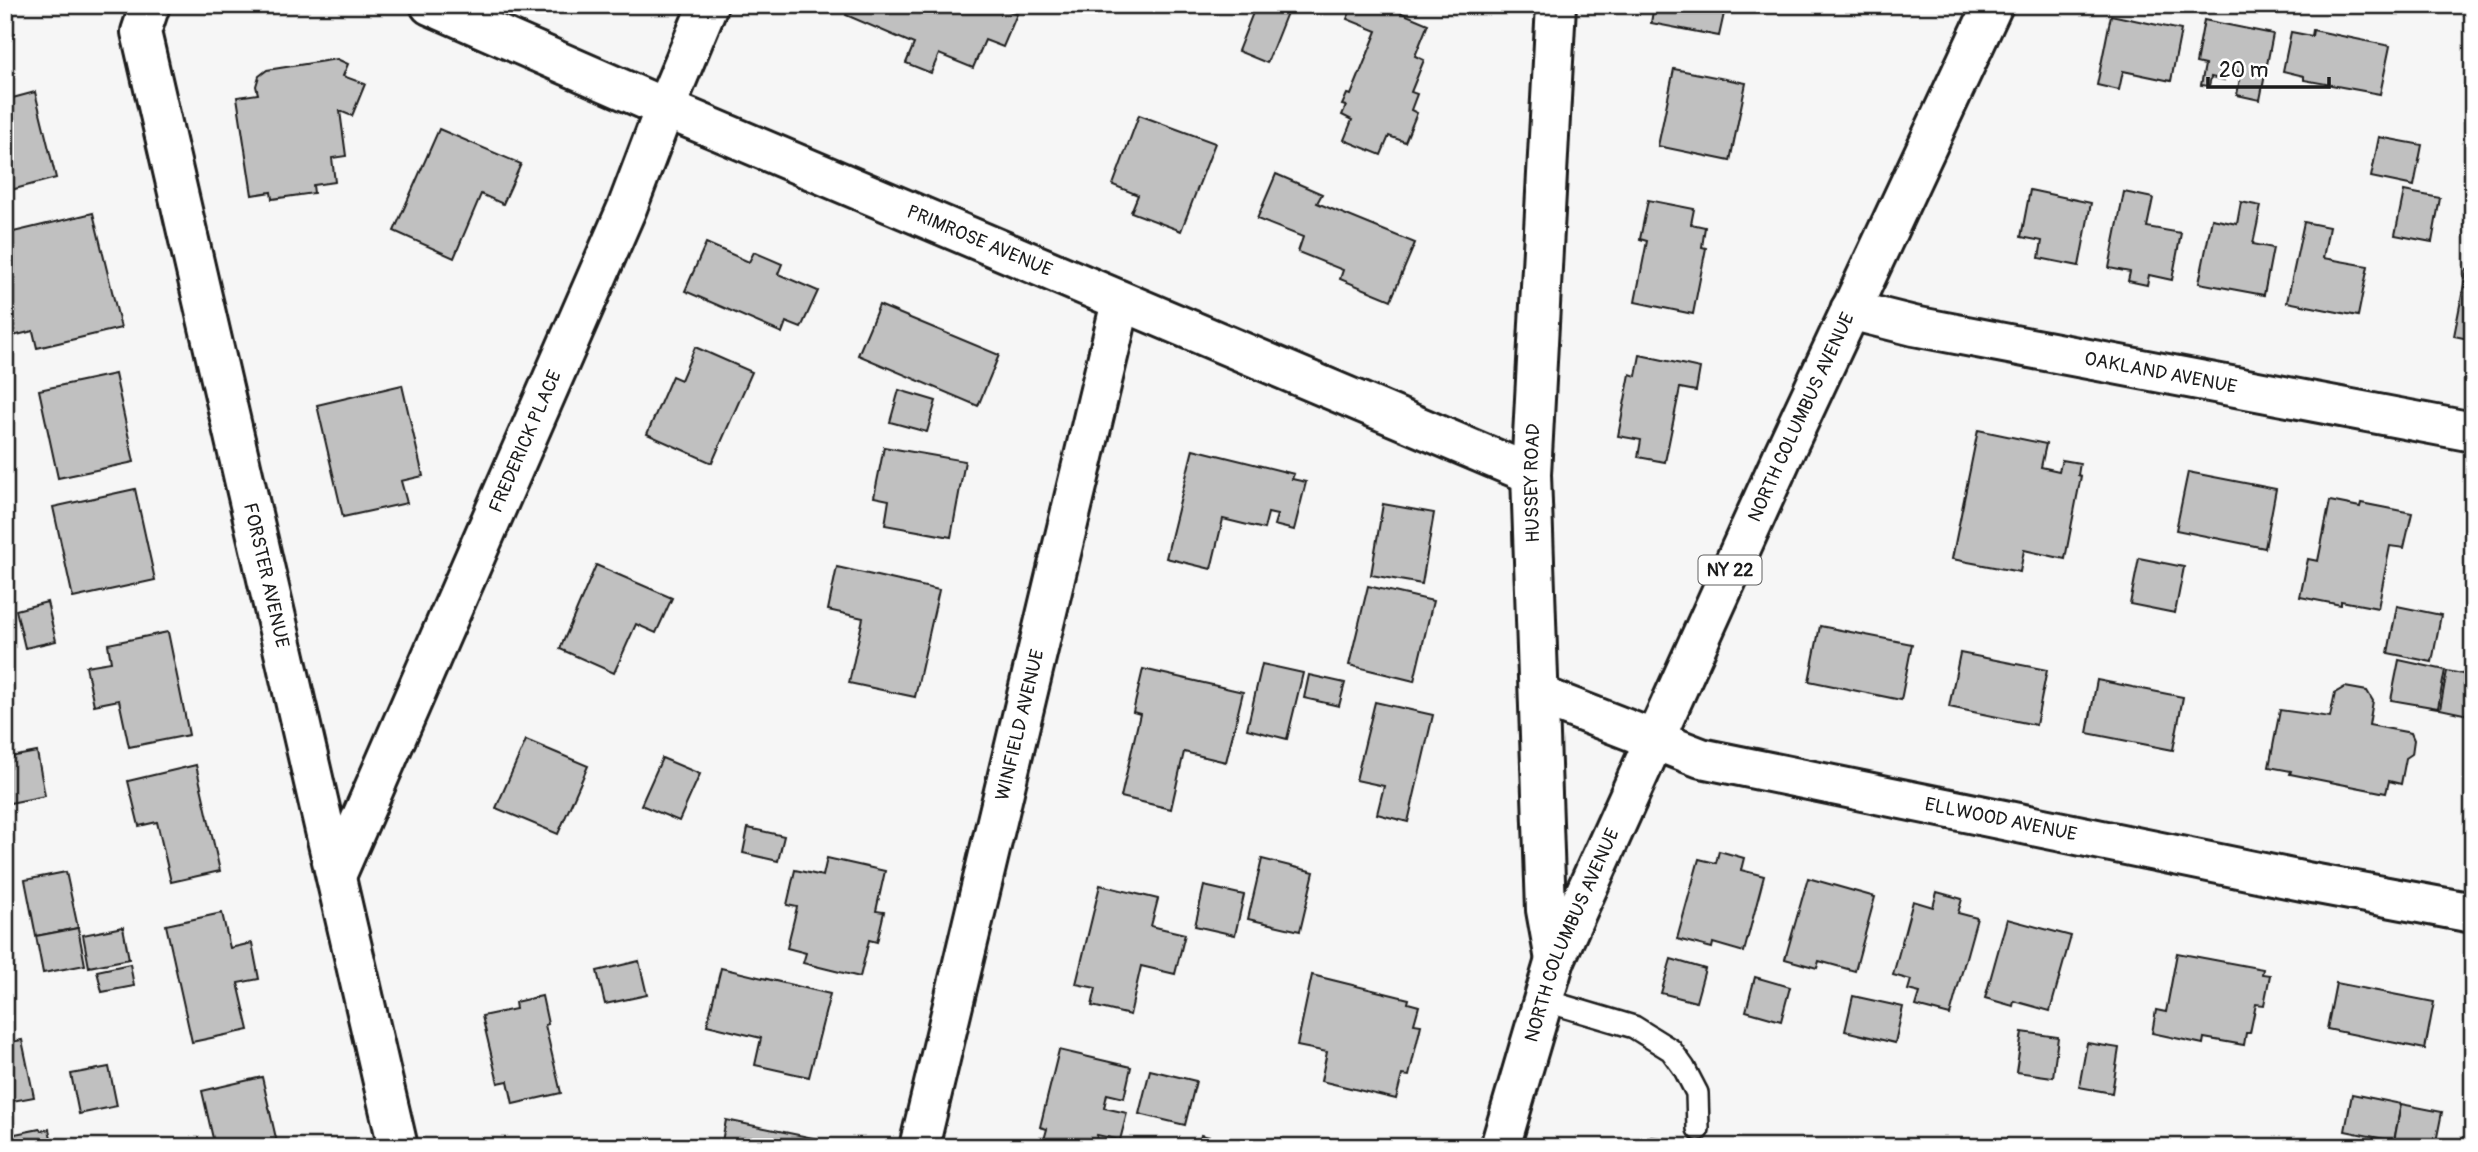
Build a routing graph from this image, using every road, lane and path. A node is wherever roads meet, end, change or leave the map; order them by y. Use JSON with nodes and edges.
{"nodes":[{"id":1,"x":150,"y":5,"type":"edge"},
{"id":2,"x":430,"y":5,"type":"edge"},
{"id":3,"x":709,"y":5,"type":"edge"},
{"id":4,"x":1556,"y":5,"type":"edge"},
{"id":5,"x":1993,"y":5,"type":"edge"},
{"id":6,"x":664,"y":108,"type":"junction"},
{"id":7,"x":1121,"y":302,"type":"junction"},
{"id":8,"x":1850,"y":310,"type":"junction"},
{"id":9,"x":2473,"y":432,"type":"edge"},
{"id":10,"x":1531,"y":474,"type":"junction"},
{"id":11,"x":1539,"y":695,"type":"junction"},
{"id":12,"x":1653,"y":739,"type":"junction"},
{"id":13,"x":336,"y":876,"type":"junction"},
{"id":14,"x":2473,"y":913,"type":"edge"},
{"id":15,"x":1555,"y":960,"type":"junction"},
{"id":16,"x":1543,"y":1000,"type":"junction"},
{"id":17,"x":1698,"y":1129,"type":"dead end"},
{"id":18,"x":398,"y":1147,"type":"edge"},
{"id":19,"x":919,"y":1147,"type":"edge"},
{"id":20,"x":1500,"y":1147,"type":"edge"}],
"edges":[{"from":1,"to":13,"type":"street","name":"FORSTER AVENUE"},
{"from":2,"to":6,"type":"street","name":"PRIMROSE AVENUE"},
{"from":3,"to":6,"type":"street","name":"FREDERICK PLACE"},
{"from":4,"to":10,"type":"street","name":"HUSSEY ROAD"},
{"from":5,"to":8,"type":"street","name":"NORTH COLUMBUS AVENUE","number":"NY 22"},
{"from":6,"to":7,"type":"street","name":"PRIMROSE AVENUE"},
{"from":6,"to":13,"type":"street","name":"FREDERICK PLACE"},
{"from":7,"to":10,"type":"street","name":"PRIMROSE AVENUE"},
{"from":7,"to":19,"type":"street","name":"WINFIELD AVENUE"},
{"from":8,"to":9,"type":"street","name":"OAKLAND AVENUE"},
{"from":8,"to":12,"type":"street","name":"NORTH COLUMBUS AVENUE","number":"NY 22"},
{"from":10,"to":11,"type":"street","name":"HUSSEY ROAD"},
{"from":11,"to":12,"type":"street","name":"ELLWOOD AVENUE"},
{"from":11,"to":15,"type":"street","name":"HUSSEY ROAD"},
{"from":12,"to":14,"type":"street","name":"ELLWOOD AVENUE"},
{"from":12,"to":15,"type":"street","name":"NORTH COLUMBUS AVENUE","number":"NY 22"},
{"from":13,"to":18,"type":"street","name":"FORSTER AVENUE"},
{"from":15,"to":16,"type":"street","name":"NORTH COLUMBUS AVENUE","number":"NY 22"},
{"from":16,"to":17,"type":"lane"},
{"from":16,"to":20,"type":"street","name":"NORTH COLUMBUS AVENUE","number":"NY 22"}]}
